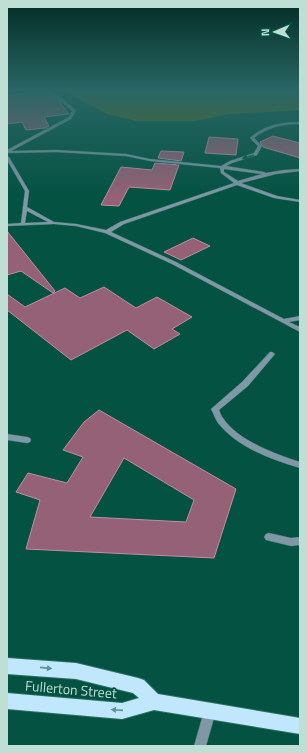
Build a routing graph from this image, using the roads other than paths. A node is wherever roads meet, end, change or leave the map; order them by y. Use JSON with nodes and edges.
{"nodes":[{"id":1,"x":57,"y":125,"type":"edge"},
{"id":2,"x":275,"y":125,"type":"edge"},
{"id":3,"x":7,"y":152,"type":"edge"},
{"id":4,"x":7,"y":157,"type":"edge"},
{"id":5,"x":222,"y":167,"type":"junction"},
{"id":6,"x":300,"y":170,"type":"edge"},
{"id":7,"x":266,"y":173,"type":"junction"},
{"id":8,"x":237,"y":183,"type":"junction"},
{"id":9,"x":288,"y":200,"type":"junction"},
{"id":10,"x":300,"y":201,"type":"edge"},
{"id":11,"x":300,"y":206,"type":"edge"},
{"id":12,"x":25,"y":208,"type":"junction"},
{"id":13,"x":23,"y":223,"type":"junction"},
{"id":14,"x":54,"y":223,"type":"junction"},
{"id":15,"x":7,"y":225,"type":"edge"},
{"id":16,"x":107,"y":232,"type":"junction"},
{"id":17,"x":300,"y":318,"type":"edge"},
{"id":18,"x":283,"y":321,"type":"junction"},
{"id":19,"x":300,"y":330,"type":"edge"},
{"id":20,"x":272,"y":354,"type":"dead end"},
{"id":21,"x":7,"y":437,"type":"edge"},
{"id":22,"x":27,"y":440,"type":"dead end"},
{"id":23,"x":300,"y":465,"type":"edge"},
{"id":24,"x":269,"y":537,"type":"dead end"},
{"id":25,"x":300,"y":540,"type":"edge"},
{"id":26,"x":7,"y":666,"type":"edge"},
{"id":27,"x":7,"y":701,"type":"edge"},
{"id":28,"x":154,"y":702,"type":"junction"},
{"id":29,"x":210,"y":711,"type":"junction"},
{"id":30,"x":300,"y":726,"type":"edge"},
{"id":31,"x":200,"y":746,"type":"edge"}],
"edges":[{"from":1,"to":3,"type":"lane"},
{"from":2,"to":5,"type":"lane","one_way":true},
{"from":3,"to":5,"type":"lane"},
{"from":4,"to":12,"type":"lane"},
{"from":5,"to":7,"type":"lane"},
{"from":5,"to":8,"type":"lane"},
{"from":6,"to":7,"type":"lane"},
{"from":7,"to":8,"type":"lane"},
{"from":8,"to":9,"type":"lane"},
{"from":8,"to":16,"type":"lane"},
{"from":9,"to":10,"type":"lane"},
{"from":9,"to":11,"type":"lane"},
{"from":12,"to":13,"type":"lane"},
{"from":12,"to":14,"type":"lane"},
{"from":13,"to":14,"type":"lane"},
{"from":13,"to":15,"type":"lane"},
{"from":14,"to":16,"type":"lane"},
{"from":16,"to":18,"type":"lane"},
{"from":17,"to":18,"type":"lane"},
{"from":18,"to":19,"type":"lane"},
{"from":20,"to":23,"type":"lane"},
{"from":21,"to":22,"type":"lane"},
{"from":24,"to":25,"type":"lane"},
{"from":26,"to":28,"type":"main road","name":"Fullerton Street","one_way":true},
{"from":28,"to":27,"type":"main road","name":"Fullerton Street","one_way":true},
{"from":28,"to":29,"type":"main road","name":"Fullerton Street"},
{"from":29,"to":30,"type":"main road","name":"Fullerton Street"},
{"from":29,"to":31,"type":"lane"}]}
